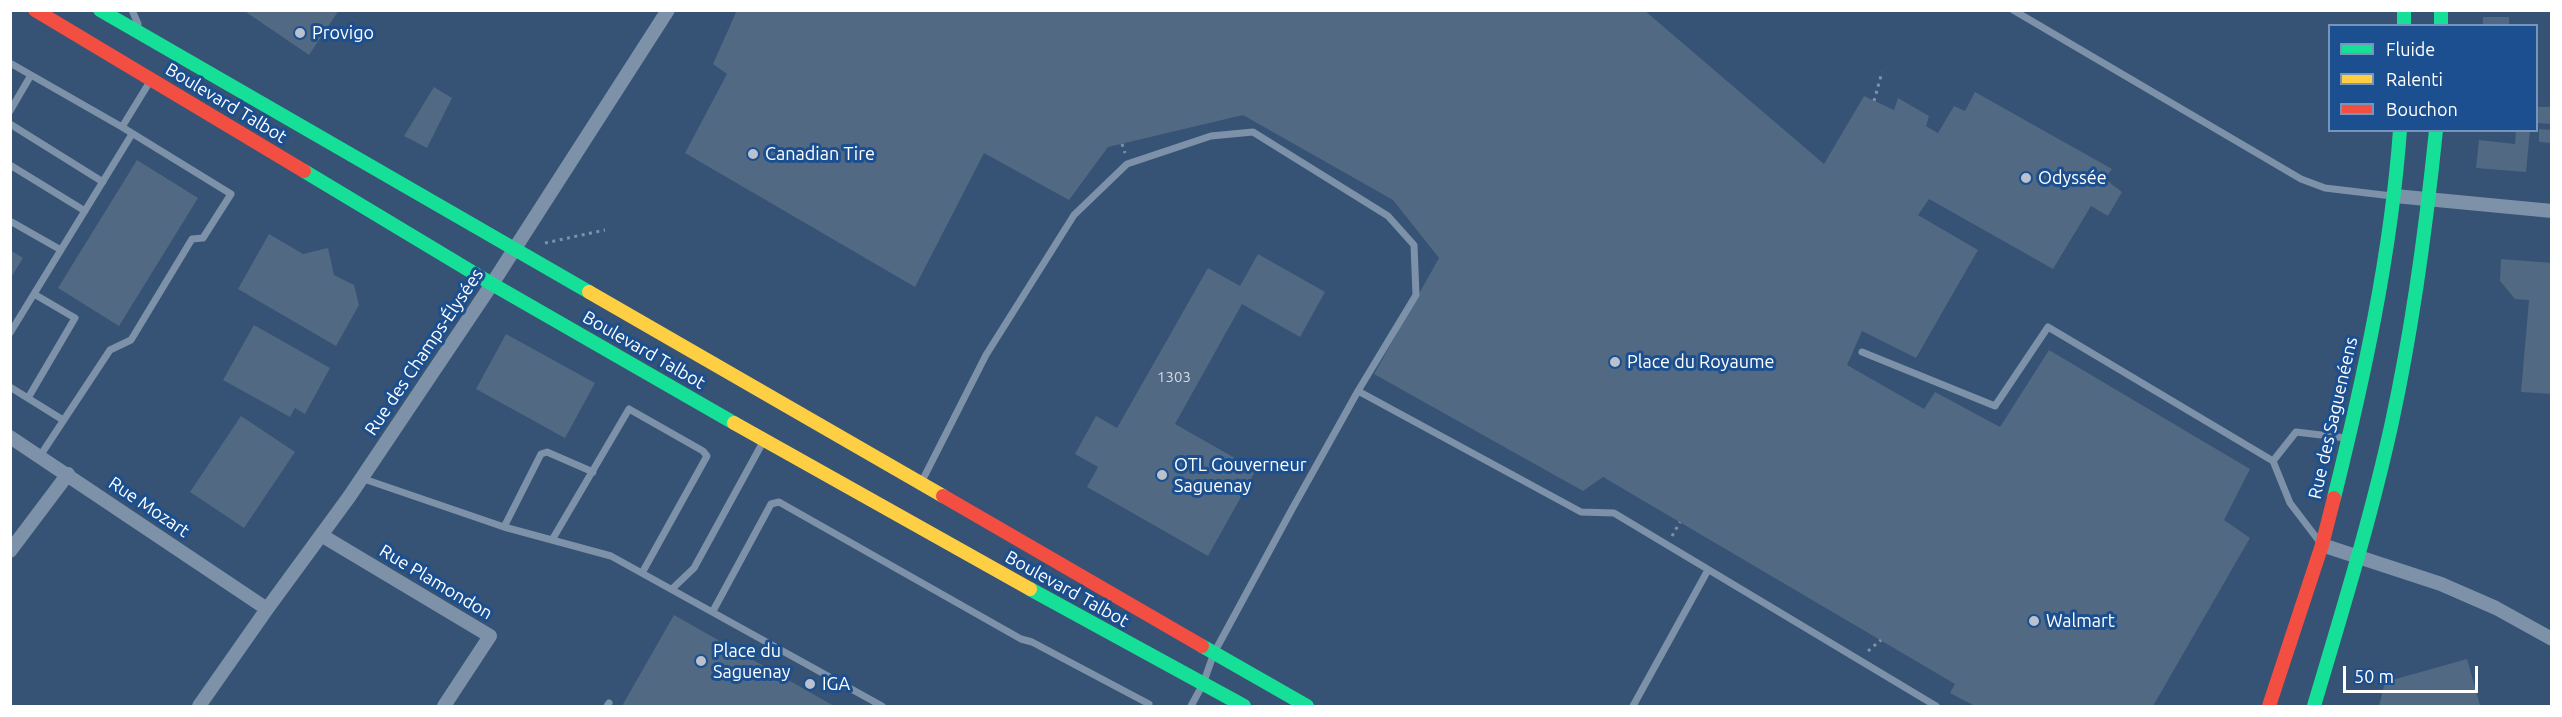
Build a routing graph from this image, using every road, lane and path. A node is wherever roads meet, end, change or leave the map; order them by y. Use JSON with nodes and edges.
{"nodes":[{"id":1,"x":35,"y":10,"type":"edge"},
{"id":2,"x":100,"y":10,"type":"edge"},
{"id":3,"x":132,"y":10,"type":"edge"},
{"id":4,"x":668,"y":10,"type":"edge"},
{"id":5,"x":2013,"y":10,"type":"edge"},
{"id":6,"x":142,"y":35,"type":"junction"},
{"id":7,"x":10,"y":63,"type":"edge"},
{"id":8,"x":1882,"y":72,"type":"dead end"},
{"id":9,"x":31,"y":75,"type":"junction"},
{"id":10,"x":151,"y":79,"type":"junction"},
{"id":11,"x":1875,"y":101,"type":"dead end"},
{"id":12,"x":10,"y":111,"type":"edge"},
{"id":13,"x":10,"y":124,"type":"edge"},
{"id":14,"x":122,"y":128,"type":"junction"},
{"id":15,"x":2400,"y":132,"type":"edge"},
{"id":16,"x":2436,"y":132,"type":"edge"},
{"id":17,"x":132,"y":134,"type":"junction"},
{"id":18,"x":10,"y":165,"type":"edge"},
{"id":19,"x":103,"y":182,"type":"junction"},
{"id":20,"x":2395,"y":196,"type":"junction"},
{"id":21,"x":2430,"y":199,"type":"junction"},
{"id":22,"x":85,"y":211,"type":"junction"},
{"id":23,"x":2552,"y":211,"type":"edge"},
{"id":24,"x":10,"y":221,"type":"edge"},
{"id":25,"x":605,"y":230,"type":"dead end"},
{"id":26,"x":544,"y":243,"type":"dead end"},
{"id":27,"x":514,"y":249,"type":"junction"},
{"id":28,"x":61,"y":250,"type":"junction"},
{"id":29,"x":492,"y":284,"type":"junction"},
{"id":30,"x":34,"y":294,"type":"junction"},
{"id":31,"x":10,"y":333,"type":"edge"},
{"id":32,"x":1862,"y":352,"type":"dead end"},
{"id":33,"x":10,"y":387,"type":"edge"},
{"id":34,"x":1358,"y":391,"type":"junction"},
{"id":35,"x":28,"y":398,"type":"junction"},
{"id":36,"x":63,"y":420,"type":"junction"},
{"id":37,"x":10,"y":437,"type":"edge"},
{"id":38,"x":2349,"y":438,"type":"junction"},
{"id":39,"x":764,"y":440,"type":"junction"},
{"id":40,"x":40,"y":456,"type":"junction"},
{"id":41,"x":2273,"y":461,"type":"junction"},
{"id":42,"x":593,"y":472,"type":"junction"},
{"id":43,"x":68,"y":474,"type":"junction"},
{"id":44,"x":361,"y":478,"type":"junction"},
{"id":45,"x":921,"y":484,"type":"junction"},
{"id":46,"x":504,"y":527,"type":"junction"},
{"id":47,"x":321,"y":535,"type":"junction"},
{"id":48,"x":552,"y":540,"type":"junction"},
{"id":49,"x":2322,"y":545,"type":"junction"},
{"id":50,"x":10,"y":551,"type":"edge"},
{"id":51,"x":2359,"y":558,"type":"junction"},
{"id":52,"x":1708,"y":570,"type":"junction"},
{"id":53,"x":642,"y":573,"type":"junction"},
{"id":54,"x":672,"y":589,"type":"junction"},
{"id":55,"x":267,"y":609,"type":"junction"},
{"id":56,"x":713,"y":611,"type":"junction"},
{"id":57,"x":2552,"y":639,"type":"edge"},
{"id":58,"x":1214,"y":653,"type":"junction"},
{"id":59,"x":1203,"y":684,"type":"junction"},
{"id":60,"x":199,"y":706,"type":"edge"},
{"id":61,"x":444,"y":706,"type":"edge"},
{"id":62,"x":882,"y":706,"type":"edge"},
{"id":63,"x":1148,"y":706,"type":"edge"},
{"id":64,"x":1191,"y":706,"type":"edge"},
{"id":65,"x":1244,"y":706,"type":"edge"},
{"id":66,"x":1307,"y":706,"type":"edge"},
{"id":67,"x":1633,"y":706,"type":"edge"},
{"id":68,"x":1936,"y":706,"type":"edge"},
{"id":69,"x":2269,"y":706,"type":"edge"},
{"id":70,"x":2314,"y":706,"type":"edge"}],
"edges":[{"from":1,"to":10,"type":"main road","name":"Boulevard Talbot"},
{"from":2,"to":6,"type":"main road","name":"Boulevard Talbot"},
{"from":3,"to":6,"type":"lane"},
{"from":4,"to":27,"type":"street","name":"Rue des Champs-Élysées"},
{"from":5,"to":20,"type":"lane"},
{"from":6,"to":27,"type":"main road","name":"Boulevard Talbot"},
{"from":7,"to":9,"type":"lane"},
{"from":8,"to":11,"type":"path"},
{"from":9,"to":12,"type":"lane"},
{"from":9,"to":14,"type":"lane"},
{"from":10,"to":14,"type":"lane"},
{"from":10,"to":29,"type":"main road","name":"Boulevard Talbot"},
{"from":13,"to":19,"type":"lane"},
{"from":14,"to":17,"type":"lane"},
{"from":15,"to":20,"type":"main road","name":"Rue des Saguenéens"},
{"from":16,"to":21,"type":"main road"},
{"from":17,"to":19,"type":"lane"},
{"from":17,"to":36,"type":"lane"},
{"from":18,"to":22,"type":"lane"},
{"from":19,"to":22,"type":"lane"},
{"from":20,"to":21,"type":"street"},
{"from":20,"to":38,"type":"main road","name":"Rue des Saguenéens"},
{"from":21,"to":23,"type":"street"},
{"from":21,"to":51,"type":"main road"},
{"from":22,"to":28,"type":"lane"},
{"from":24,"to":28,"type":"lane"},
{"from":25,"to":26,"type":"path"},
{"from":27,"to":29,"type":"street","name":"Rue des Champs-Élysées"},
{"from":27,"to":45,"type":"main road","name":"Boulevard Talbot"},
{"from":28,"to":30,"type":"lane"},
{"from":29,"to":39,"type":"main road","name":"Boulevard Talbot"},
{"from":29,"to":44,"type":"street","name":"Rue des Champs-Élysées"},
{"from":30,"to":31,"type":"lane"},
{"from":30,"to":35,"type":"lane"},
{"from":32,"to":41,"type":"lane"},
{"from":33,"to":35,"type":"lane"},
{"from":34,"to":45,"type":"lane"},
{"from":34,"to":52,"type":"lane"},
{"from":34,"to":58,"type":"lane"},
{"from":35,"to":36,"type":"lane"},
{"from":36,"to":40,"type":"lane"},
{"from":37,"to":40,"type":"street","name":"Rue Mozart"},
{"from":38,"to":41,"type":"lane"},
{"from":38,"to":49,"type":"main road","name":"Rue des Saguenéens"},
{"from":39,"to":54,"type":"lane"},
{"from":39,"to":59,"type":"main road","name":"Boulevard Talbot"},
{"from":40,"to":43,"type":"street","name":"Rue Mozart"},
{"from":41,"to":49,"type":"lane"},
{"from":42,"to":46,"type":"lane"},
{"from":42,"to":48,"type":"lane"},
{"from":42,"to":53,"type":"lane"},
{"from":43,"to":50,"type":"street"},
{"from":43,"to":55,"type":"street","name":"Rue Mozart"},
{"from":44,"to":46,"type":"lane"},
{"from":44,"to":47,"type":"street","name":"Rue des Champs-Élysées"},
{"from":45,"to":58,"type":"main road","name":"Boulevard Talbot"},
{"from":46,"to":48,"type":"lane"},
{"from":47,"to":55,"type":"street","name":"Rue des Champs-Élysées"},
{"from":47,"to":61,"type":"street","name":"Rue Plamondon"},
{"from":48,"to":53,"type":"lane"},
{"from":49,"to":51,"type":"street"},
{"from":49,"to":69,"type":"main road","name":"Rue des Saguenéens"},
{"from":51,"to":57,"type":"street"},
{"from":51,"to":70,"type":"main road"},
{"from":52,"to":67,"type":"lane"},
{"from":52,"to":68,"type":"lane"},
{"from":53,"to":54,"type":"lane"},
{"from":54,"to":56,"type":"lane"},
{"from":55,"to":60,"type":"street","name":"Rue des Champs-Élysées"},
{"from":56,"to":62,"type":"lane"},
{"from":56,"to":63,"type":"lane"},
{"from":58,"to":59,"type":"lane"},
{"from":58,"to":66,"type":"main road","name":"Boulevard Talbot"},
{"from":59,"to":64,"type":"lane"},
{"from":59,"to":65,"type":"main road","name":"Boulevard Talbot"}]}
